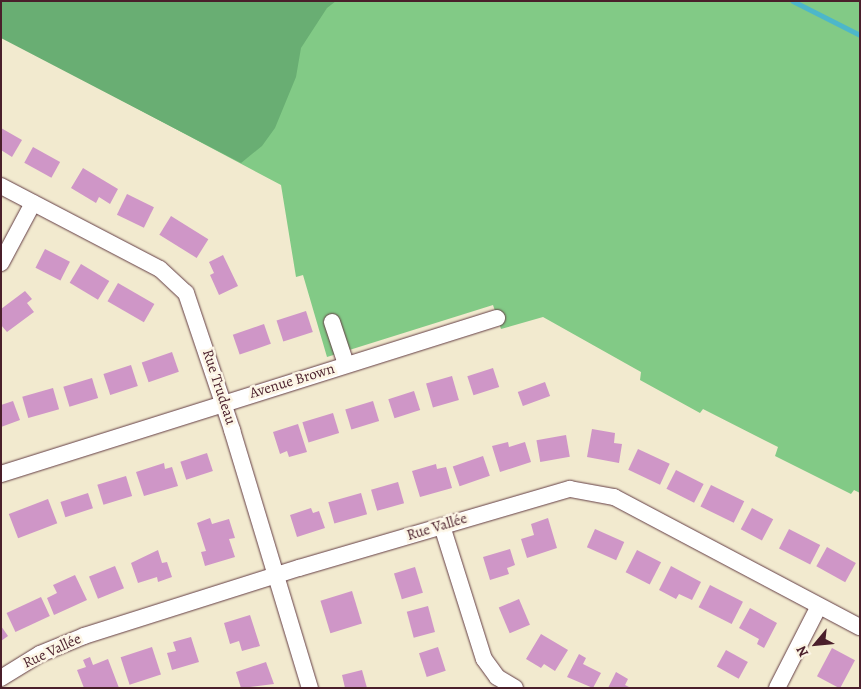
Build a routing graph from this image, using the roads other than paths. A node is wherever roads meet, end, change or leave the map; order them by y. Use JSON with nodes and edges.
{"nodes":[{"id":1,"x":1,"y":186,"type":"edge"},
{"id":2,"x":33,"y":202,"type":"junction"},
{"id":3,"x":1,"y":263,"type":"edge"},
{"id":4,"x":497,"y":318,"type":"dead end"},
{"id":5,"x":332,"y":322,"type":"dead end"},
{"id":6,"x":346,"y":364,"type":"junction"},
{"id":7,"x":224,"y":402,"type":"junction"},
{"id":8,"x":1,"y":474,"type":"edge"},
{"id":9,"x":442,"y":526,"type":"junction"},
{"id":10,"x":276,"y":576,"type":"junction"},
{"id":11,"x":819,"y":606,"type":"junction"},
{"id":12,"x":860,"y":627,"type":"edge"},
{"id":13,"x":1,"y":678,"type":"edge"},
{"id":14,"x":310,"y":688,"type":"edge"},
{"id":15,"x":515,"y":688,"type":"edge"},
{"id":16,"x":776,"y":688,"type":"edge"}],
"edges":[{"from":1,"to":2,"type":"street","name":"Rue Trudeau"},
{"from":2,"to":3,"type":"street"},
{"from":2,"to":7,"type":"street","name":"Rue Trudeau"},
{"from":4,"to":6,"type":"street","name":"Avenue Brown"},
{"from":5,"to":6,"type":"street"},
{"from":6,"to":7,"type":"street","name":"Avenue Brown"},
{"from":7,"to":8,"type":"street","name":"Avenue Brown"},
{"from":7,"to":10,"type":"street","name":"Rue Trudeau"},
{"from":9,"to":10,"type":"street","name":"Rue Vallée"},
{"from":9,"to":11,"type":"street","name":"Rue Vallée"},
{"from":9,"to":15,"type":"street"},
{"from":10,"to":13,"type":"street","name":"Rue Vallée"},
{"from":10,"to":14,"type":"street","name":"Rue Trudeau"},
{"from":11,"to":12,"type":"street","name":"Rue Vallée"},
{"from":11,"to":16,"type":"street"}]}
